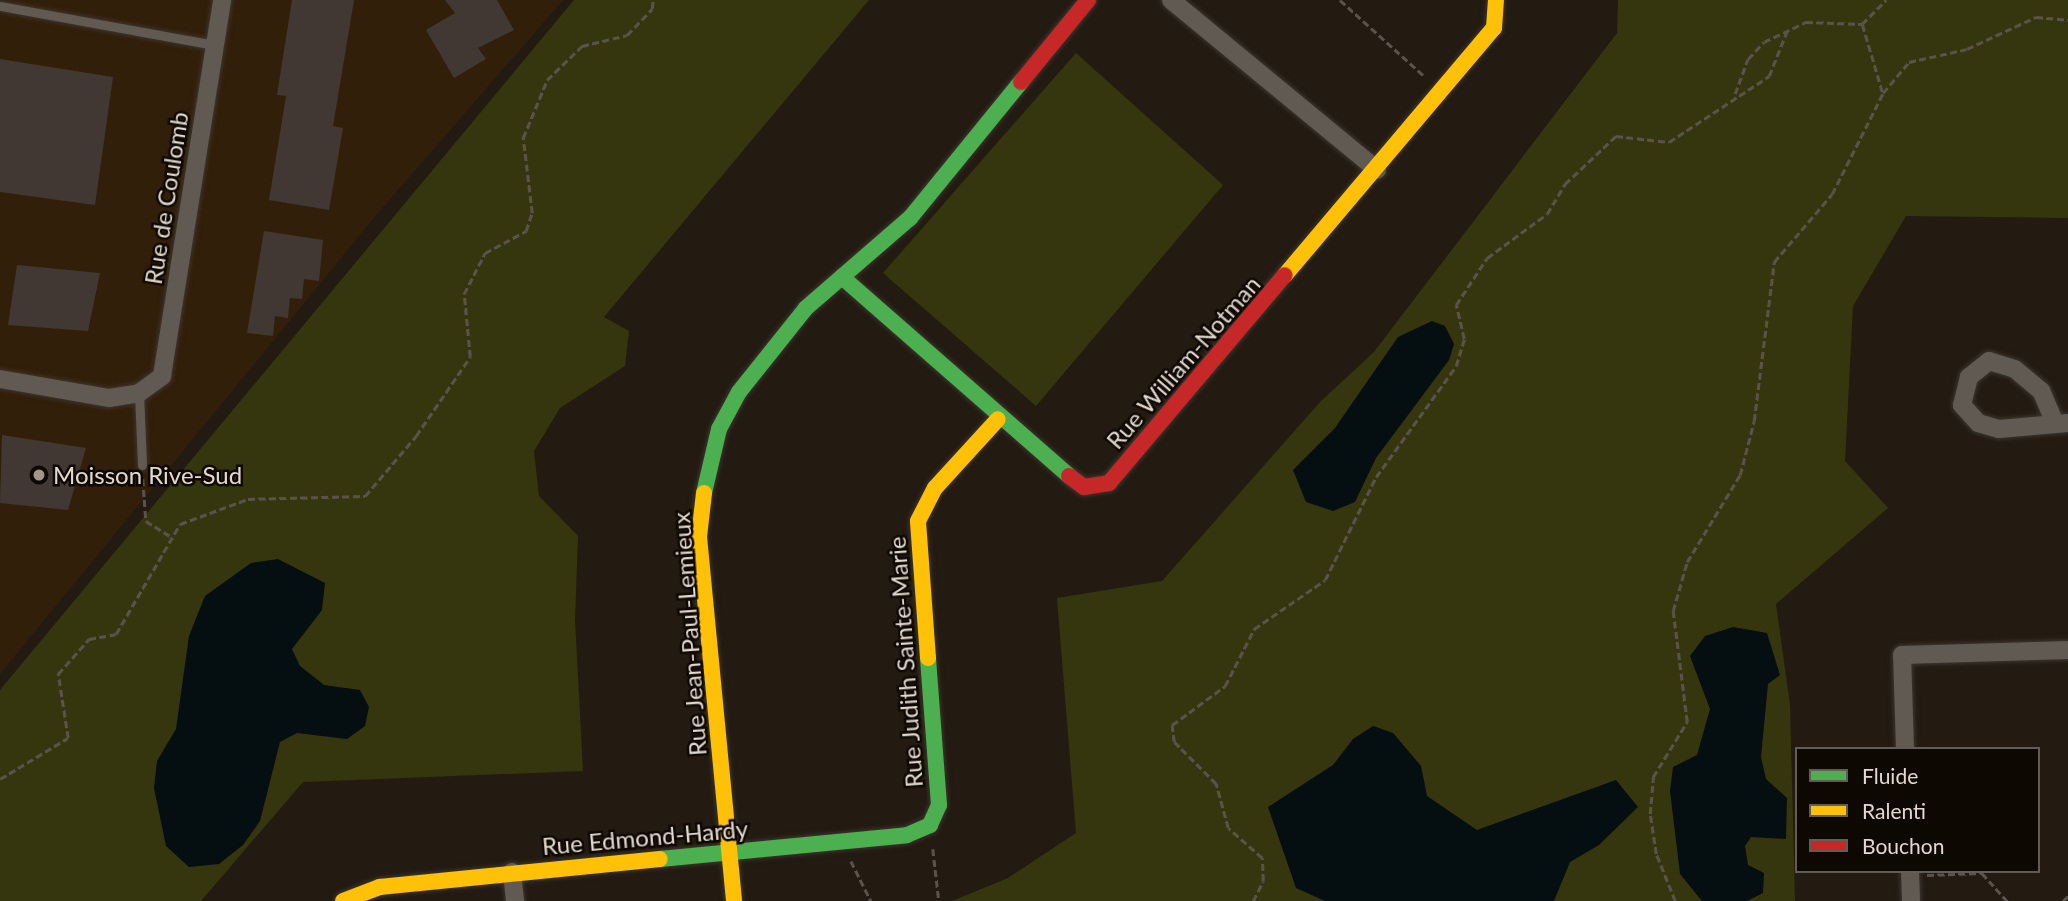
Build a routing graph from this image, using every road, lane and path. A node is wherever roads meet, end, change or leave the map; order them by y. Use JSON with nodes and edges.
{"nodes":[{"id":1,"x":222,"y":0,"type":"edge"},
{"id":2,"x":653,"y":0,"type":"edge"},
{"id":3,"x":1088,"y":0,"type":"edge"},
{"id":4,"x":1171,"y":0,"type":"edge"},
{"id":5,"x":1340,"y":0,"type":"edge"},
{"id":6,"x":1496,"y":0,"type":"edge"},
{"id":7,"x":1886,"y":0,"type":"edge"},
{"id":8,"x":0,"y":6,"type":"edge"},
{"id":9,"x":2068,"y":20,"type":"edge"},
{"id":10,"x":1862,"y":24,"type":"junction"},
{"id":11,"x":1787,"y":31,"type":"junction"},
{"id":12,"x":215,"y":45,"type":"junction"},
{"id":13,"x":1442,"y":91,"type":"junction"},
{"id":14,"x":1883,"y":93,"type":"junction"},
{"id":15,"x":1734,"y":97,"type":"junction"},
{"id":16,"x":1377,"y":170,"type":"junction"},
{"id":17,"x":842,"y":277,"type":"junction"},
{"id":18,"x":0,"y":379,"type":"edge"},
{"id":19,"x":139,"y":393,"type":"junction"},
{"id":20,"x":998,"y":419,"type":"junction"},
{"id":21,"x":2061,"y":422,"type":"edge"},
{"id":22,"x":142,"y":465,"type":"joint"},
{"id":23,"x":172,"y":537,"type":"junction"},
{"id":24,"x":2068,"y":650,"type":"edge"},
{"id":25,"x":1905,"y":747,"type":"edge"},
{"id":26,"x":0,"y":779,"type":"edge"},
{"id":27,"x":923,"y":829,"type":"junction"},
{"id":28,"x":846,"y":841,"type":"junction"},
{"id":29,"x":729,"y":852,"type":"junction"},
{"id":30,"x":512,"y":872,"type":"junction"},
{"id":31,"x":1910,"y":873,"type":"edge"},
{"id":32,"x":2068,"y":896,"type":"edge"},
{"id":33,"x":343,"y":901,"type":"edge"},
{"id":34,"x":515,"y":901,"type":"edge"},
{"id":35,"x":734,"y":901,"type":"edge"},
{"id":36,"x":871,"y":901,"type":"edge"},
{"id":37,"x":939,"y":901,"type":"edge"},
{"id":38,"x":1253,"y":901,"type":"edge"},
{"id":39,"x":1675,"y":901,"type":"edge"},
{"id":40,"x":1911,"y":901,"type":"edge"},
{"id":41,"x":2007,"y":901,"type":"edge"},
{"id":42,"x":2063,"y":901,"type":"edge"}],
"edges":[{"from":1,"to":12,"type":"street","name":"Rue de Coulomb"},
{"from":2,"to":23,"type":"path"},
{"from":3,"to":17,"type":"street","name":"Rue Jean-Paul-Lemieux"},
{"from":4,"to":16,"type":"street"},
{"from":5,"to":13,"type":"path"},
{"from":6,"to":13,"type":"street","name":"Rue William-Notman"},
{"from":7,"to":10,"type":"path"},
{"from":8,"to":12,"type":"lane"},
{"from":9,"to":14,"type":"path"},
{"from":10,"to":11,"type":"path"},
{"from":10,"to":14,"type":"path"},
{"from":11,"to":15,"type":"path"},
{"from":11,"to":15,"type":"path"},
{"from":12,"to":19,"type":"street","name":"Rue de Coulomb"},
{"from":13,"to":16,"type":"street","name":"Rue William-Notman"},
{"from":14,"to":39,"type":"path"},
{"from":15,"to":38,"type":"path"},
{"from":16,"to":20,"type":"street","name":"Rue William-Notman"},
{"from":17,"to":20,"type":"street","name":"Rue William-Notman"},
{"from":17,"to":29,"type":"street","name":"Rue Jean-Paul-Lemieux"},
{"from":18,"to":19,"type":"street"},
{"from":19,"to":22,"type":"lane"},
{"from":20,"to":27,"type":"street","name":"Rue Judith Sainte-Marie"},
{"from":21,"to":21,"type":"street"},
{"from":22,"to":23,"type":"path"},
{"from":23,"to":26,"type":"path"},
{"from":24,"to":25,"type":"street"},
{"from":27,"to":28,"type":"street","name":"Rue Edmond-Hardy"},
{"from":27,"to":37,"type":"path"},
{"from":28,"to":29,"type":"street","name":"Rue Edmond-Hardy"},
{"from":28,"to":36,"type":"path"},
{"from":29,"to":30,"type":"street","name":"Rue Edmond-Hardy"},
{"from":29,"to":35,"type":"street","name":"Rue Jean-Paul-Lemieux"},
{"from":30,"to":33,"type":"street","name":"Rue Edmond-Hardy"},
{"from":30,"to":34,"type":"street"},
{"from":31,"to":40,"type":"street"},
{"from":31,"to":41,"type":"path"},
{"from":32,"to":42,"type":"path"}]}
